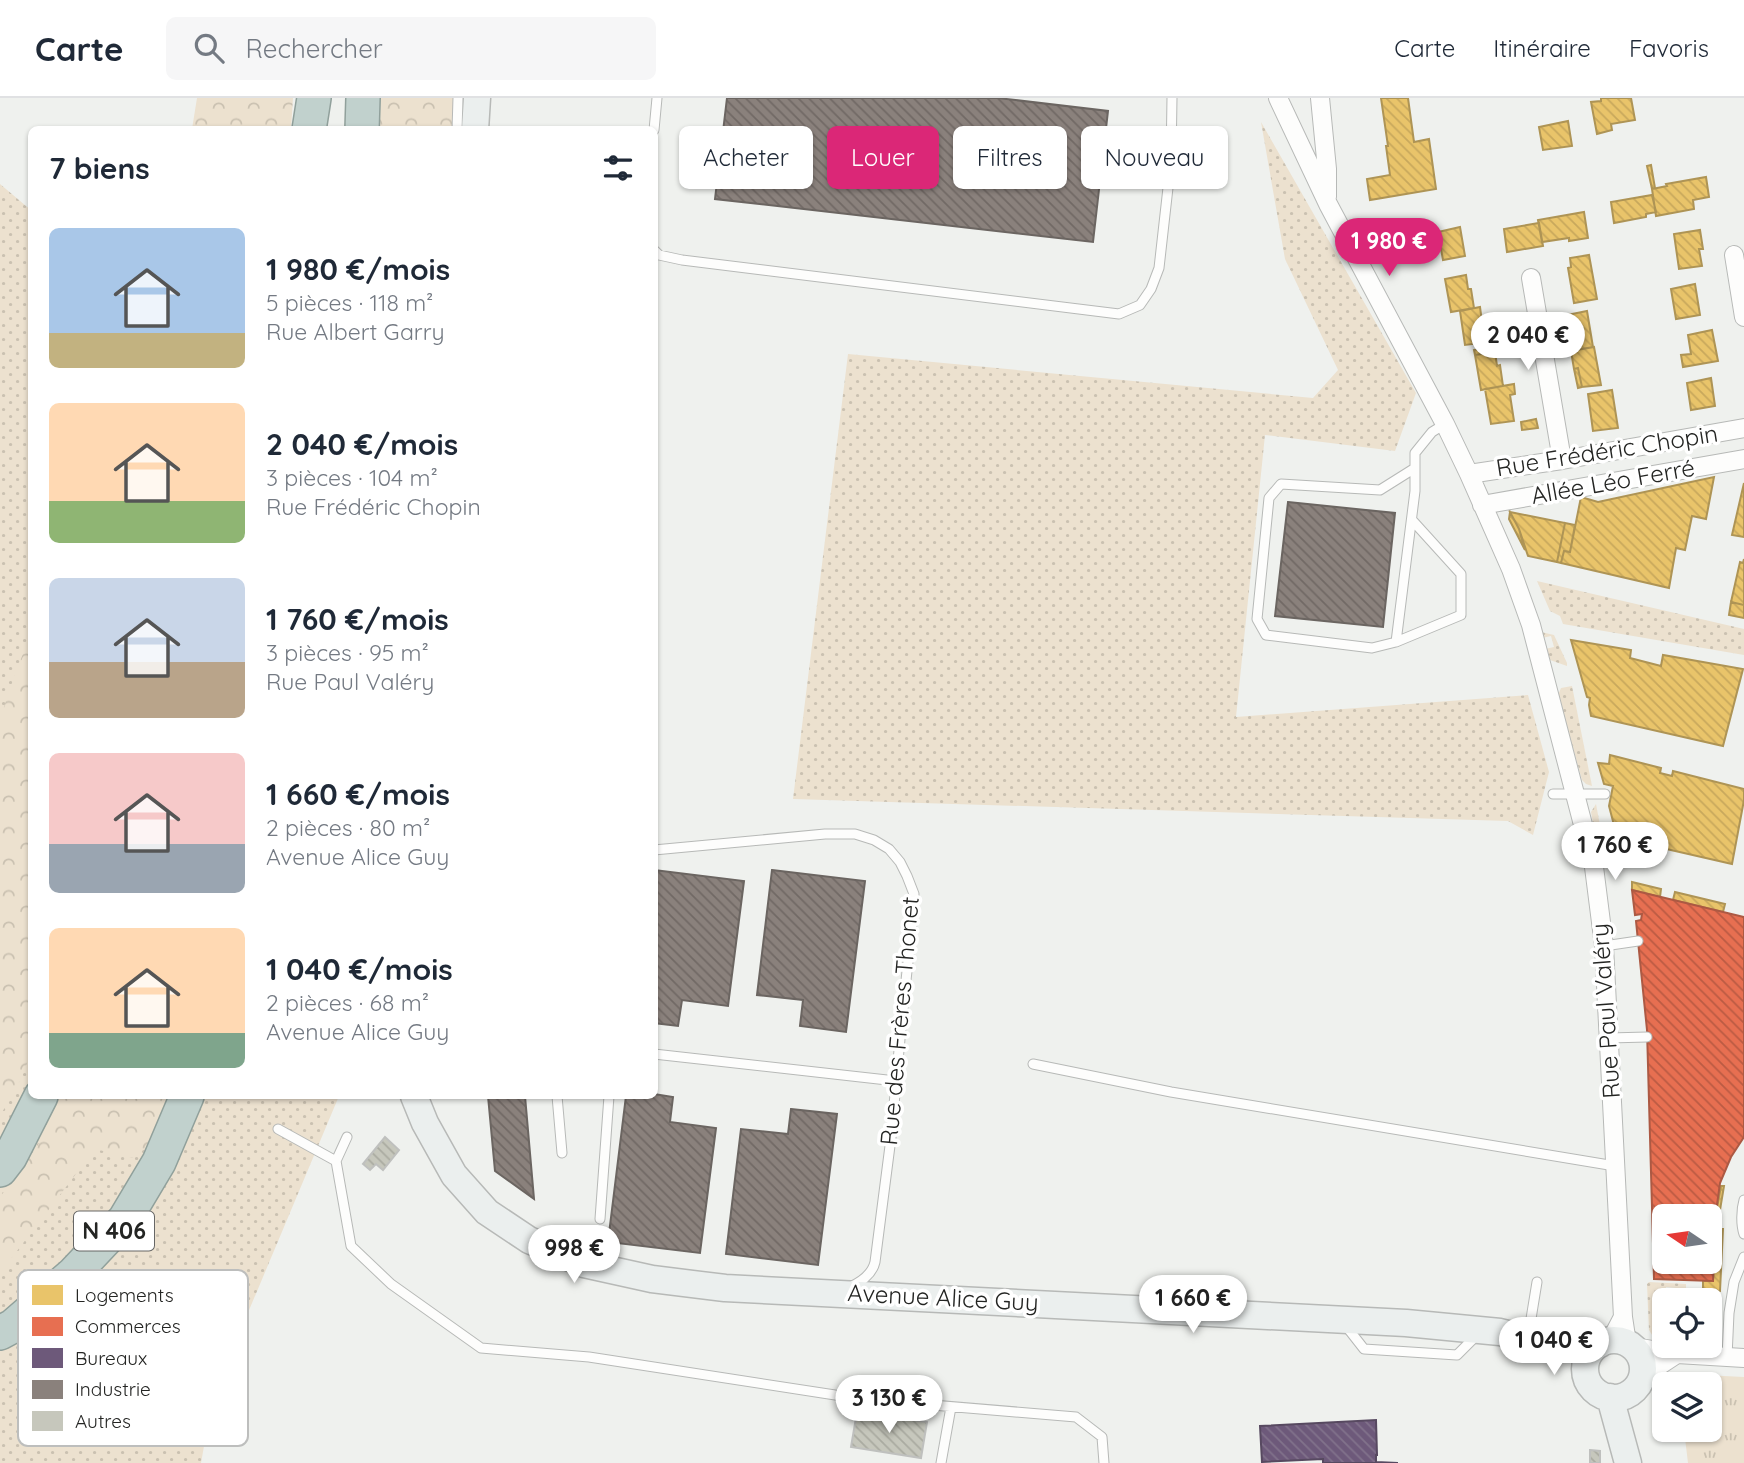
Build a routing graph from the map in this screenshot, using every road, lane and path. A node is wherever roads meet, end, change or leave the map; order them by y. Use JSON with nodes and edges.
{"nodes":[{"id":1,"x":314,"y":98,"type":"edge"},
{"id":2,"x":363,"y":98,"type":"edge"},
{"id":3,"x":457,"y":98,"type":"edge"},
{"id":4,"x":477,"y":98,"type":"edge"},
{"id":5,"x":657,"y":98,"type":"edge"},
{"id":6,"x":1172,"y":98,"type":"edge"},
{"id":7,"x":1278,"y":98,"type":"edge"},
{"id":8,"x":1320,"y":98,"type":"edge"},
{"id":9,"x":310,"y":126,"type":"edge"},
{"id":10,"x":362,"y":126,"type":"edge"},
{"id":11,"x":457,"y":126,"type":"edge"},
{"id":12,"x":475,"y":126,"type":"edge"},
{"id":13,"x":654,"y":126,"type":"edge"},
{"id":14,"x":1328,"y":204,"type":"junction"},
{"id":15,"x":658,"y":254,"type":"edge"},
{"id":16,"x":1734,"y":255,"type":"dead end"},
{"id":17,"x":1531,"y":278,"type":"dead end"},
{"id":18,"x":1744,"y":317,"type":"edge"},
{"id":19,"x":1445,"y":424,"type":"junction"},
{"id":20,"x":1744,"y":428,"type":"edge"},
{"id":21,"x":1744,"y":459,"type":"edge"},
{"id":22,"x":1562,"y":460,"type":"junction"},
{"id":23,"x":1415,"y":468,"type":"junction"},
{"id":24,"x":1469,"y":474,"type":"junction"},
{"id":25,"x":1482,"y":505,"type":"junction"},
{"id":26,"x":1412,"y":520,"type":"junction"},
{"id":27,"x":1396,"y":642,"type":"junction"},
{"id":28,"x":1553,"y":794,"type":"dead end"},
{"id":29,"x":1575,"y":794,"type":"junction"},
{"id":30,"x":1605,"y":794,"type":"dead end"},
{"id":31,"x":658,"y":850,"type":"edge"},
{"id":32,"x":1638,"y":941,"type":"dead end"},
{"id":33,"x":1604,"y":946,"type":"junction"},
{"id":34,"x":1647,"y":1037,"type":"dead end"},
{"id":35,"x":1609,"y":1038,"type":"junction"},
{"id":36,"x":658,"y":1054,"type":"edge"},
{"id":37,"x":1034,"y":1064,"type":"dead end"},
{"id":38,"x":896,"y":1081,"type":"junction"},
{"id":39,"x":39,"y":1099,"type":"edge"},
{"id":40,"x":186,"y":1099,"type":"edge"},
{"id":41,"x":415,"y":1099,"type":"edge"},
{"id":42,"x":557,"y":1099,"type":"edge"},
{"id":43,"x":609,"y":1099,"type":"edge"},
{"id":44,"x":278,"y":1129,"type":"dead end"},
{"id":45,"x":347,"y":1137,"type":"dead end"},
{"id":46,"x":562,"y":1153,"type":"dead end"},
{"id":47,"x":336,"y":1161,"type":"junction"},
{"id":48,"x":1615,"y":1166,"type":"junction"},
{"id":49,"x":0,"y":1170,"type":"edge"},
{"id":50,"x":1744,"y":1200,"type":"edge"},
{"id":51,"x":600,"y":1219,"type":"dead end"},
{"id":52,"x":1744,"y":1234,"type":"edge"},
{"id":53,"x":1744,"y":1257,"type":"edge"},
{"id":54,"x":77,"y":1270,"type":"edge"},
{"id":55,"x":1537,"y":1282,"type":"dead end"},
{"id":56,"x":840,"y":1292,"type":"junction"},
{"id":57,"x":18,"y":1322,"type":"edge"},
{"id":58,"x":0,"y":1333,"type":"edge"},
{"id":59,"x":1619,"y":1338,"type":"junction"},
{"id":60,"x":1539,"y":1341,"type":"junction"},
{"id":61,"x":1652,"y":1347,"type":"edge"},
{"id":62,"x":1735,"y":1357,"type":"edge"},
{"id":63,"x":1671,"y":1358,"type":"edge"},
{"id":64,"x":1586,"y":1372,"type":"junction"},
{"id":65,"x":1626,"y":1390,"type":"junction"},
{"id":66,"x":951,"y":1407,"type":"junction"},
{"id":67,"x":941,"y":1463,"type":"edge"},
{"id":68,"x":1104,"y":1463,"type":"edge"},
{"id":69,"x":1629,"y":1463,"type":"edge"}],
"edges":[{"from":1,"to":9,"type":"highway"},
{"from":2,"to":10,"type":"highway"},
{"from":3,"to":11,"type":"lane"},
{"from":4,"to":12,"type":"main road"},
{"from":5,"to":13,"type":"lane"},
{"from":6,"to":15,"type":"lane"},
{"from":7,"to":14,"type":"street","name":"Rue Paul Valéry"},
{"from":8,"to":14,"type":"street"},
{"from":14,"to":19,"type":"street","name":"Rue Paul Valéry"},
{"from":16,"to":18,"type":"street"},
{"from":17,"to":22,"type":"street"},
{"from":19,"to":23,"type":"lane"},
{"from":19,"to":24,"type":"street","name":"Rue Paul Valéry"},
{"from":20,"to":22,"type":"street","name":"Rue Frédéric Chopin"},
{"from":21,"to":25,"type":"street","name":"Allée Léo Ferré"},
{"from":22,"to":24,"type":"street","name":"Rue Frédéric Chopin"},
{"from":23,"to":26,"type":"lane"},
{"from":23,"to":27,"type":"lane"},
{"from":24,"to":25,"type":"street","name":"Rue Paul Valéry"},
{"from":25,"to":29,"type":"street","name":"Rue Paul Valéry"},
{"from":26,"to":27,"type":"lane"},
{"from":26,"to":27,"type":"lane"},
{"from":28,"to":29,"type":"lane"},
{"from":29,"to":30,"type":"lane"},
{"from":29,"to":33,"type":"street","name":"Rue Paul Valéry"},
{"from":31,"to":38,"type":"lane","name":"Rue des Frères Thonet"},
{"from":32,"to":33,"type":"lane"},
{"from":33,"to":35,"type":"street","name":"Rue Paul Valéry"},
{"from":34,"to":35,"type":"lane"},
{"from":35,"to":48,"type":"street","name":"Rue Paul Valéry"},
{"from":36,"to":38,"type":"lane"},
{"from":37,"to":48,"type":"lane"},
{"from":38,"to":56,"type":"lane","name":"Rue des Frères Thonet"},
{"from":39,"to":49,"type":"highway"},
{"from":40,"to":54,"type":"highway","number":"N 406"},
{"from":41,"to":56,"type":"main road","name":"Avenue Alice Guy"},
{"from":42,"to":46,"type":"lane"},
{"from":43,"to":51,"type":"lane"},
{"from":44,"to":47,"type":"lane"},
{"from":45,"to":47,"type":"lane"},
{"from":47,"to":66,"type":"lane"},
{"from":48,"to":59,"type":"street","name":"Rue Paul Valéry"},
{"from":50,"to":52,"type":"lane"},
{"from":53,"to":62,"type":"lane"},
{"from":55,"to":60,"type":"lane"},
{"from":56,"to":60,"type":"main road","name":"Avenue Alice Guy"},
{"from":57,"to":58,"type":"highway","number":"N 406"},
{"from":59,"to":60,"type":"main road","name":"Avenue Alice Guy"},
{"from":59,"to":61,"type":"street"},
{"from":59,"to":64,"type":"main road"},
{"from":59,"to":65,"type":"main road"},
{"from":60,"to":64,"type":"main road","name":"Avenue Alice Guy"},
{"from":63,"to":65,"type":"street"},
{"from":64,"to":65,"type":"main road"},
{"from":65,"to":69,"type":"main road"},
{"from":66,"to":67,"type":"lane"},
{"from":66,"to":68,"type":"lane"}]}
